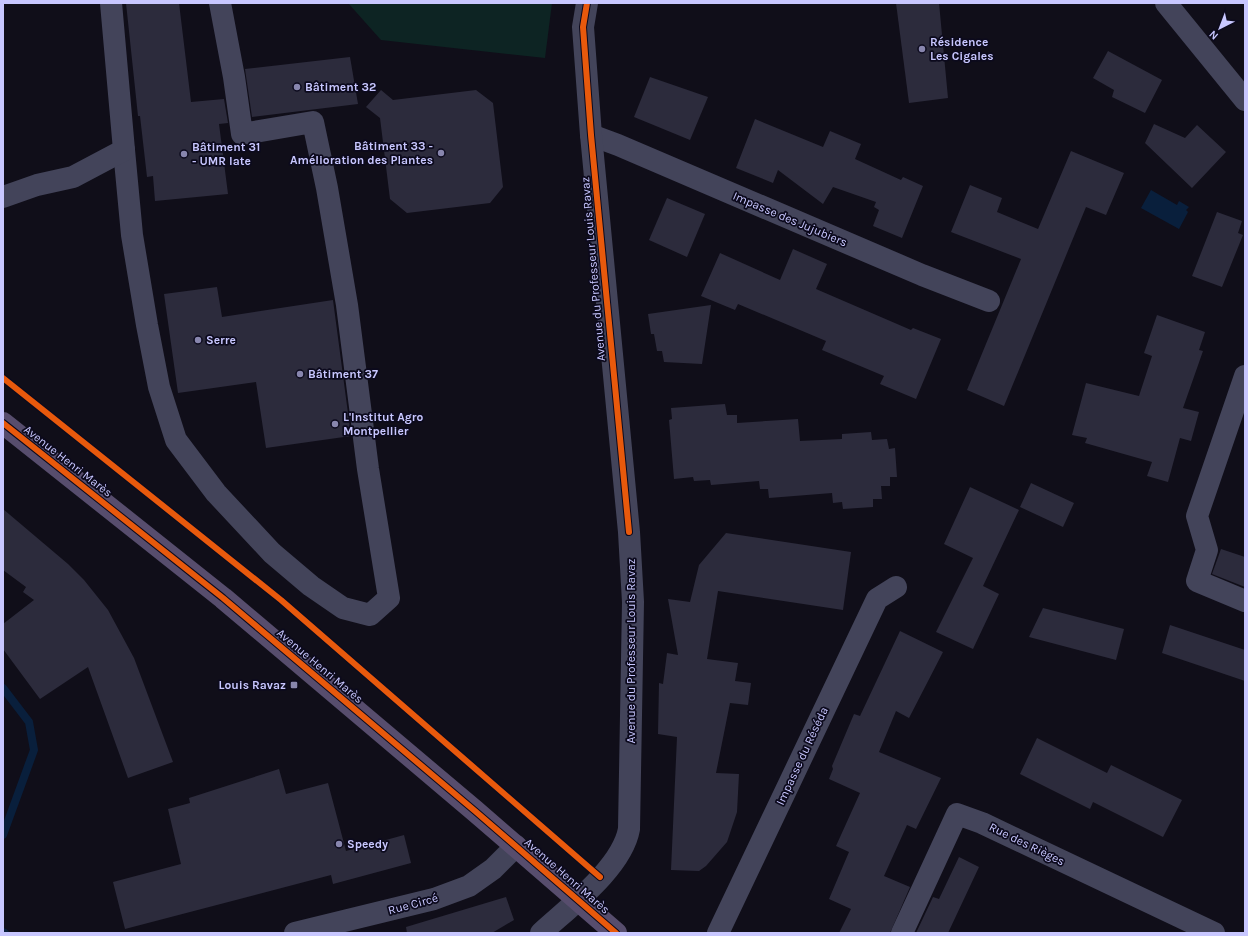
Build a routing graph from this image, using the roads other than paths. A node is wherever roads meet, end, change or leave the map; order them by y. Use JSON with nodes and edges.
{"nodes":[{"id":1,"x":111,"y":3,"type":"edge"},
{"id":2,"x":220,"y":3,"type":"edge"},
{"id":3,"x":587,"y":3,"type":"edge"},
{"id":4,"x":1166,"y":3,"type":"edge"},
{"id":5,"x":1245,"y":100,"type":"edge"},
{"id":6,"x":591,"y":135,"type":"junction"},
{"id":7,"x":124,"y":150,"type":"junction"},
{"id":8,"x":3,"y":197,"type":"edge"},
{"id":9,"x":989,"y":301,"type":"dead end"},
{"id":10,"x":1245,"y":376,"type":"edge"},
{"id":11,"x":3,"y":423,"type":"edge"},
{"id":12,"x":896,"y":587,"type":"dead end"},
{"id":13,"x":1245,"y":601,"type":"edge"},
{"id":14,"x":516,"y":846,"type":"junction"},
{"id":15,"x":579,"y":901,"type":"junction"},
{"id":16,"x":296,"y":933,"type":"edge"},
{"id":17,"x":541,"y":933,"type":"edge"},
{"id":18,"x":616,"y":933,"type":"edge"},
{"id":19,"x":718,"y":933,"type":"edge"},
{"id":20,"x":902,"y":933,"type":"edge"},
{"id":21,"x":1214,"y":933,"type":"edge"}],
"edges":[{"from":1,"to":7,"type":"street"},
{"from":2,"to":7,"type":"street"},
{"from":3,"to":6,"type":"street","name":"Avenue du Professeur Louis Ravaz"},
{"from":4,"to":5,"type":"street"},
{"from":6,"to":9,"type":"street","name":"Impasse des Jujubiers"},
{"from":6,"to":15,"type":"street","name":"Avenue du Professeur Louis Ravaz"},
{"from":7,"to":8,"type":"street"},
{"from":10,"to":13,"type":"street"},
{"from":11,"to":14,"type":"main road","name":"Avenue Henri Marès"},
{"from":12,"to":19,"type":"street","name":"Impasse du Réséda"},
{"from":14,"to":15,"type":"main road","name":"Avenue Henri Marès"},
{"from":14,"to":16,"type":"street","name":"Rue Circé"},
{"from":15,"to":17,"type":"street","name":"Avenue du Professeur Louis Ravaz"},
{"from":15,"to":18,"type":"main road","name":"Avenue Henri Marès"},
{"from":20,"to":21,"type":"street","name":"Rue des Rièges"}]}
